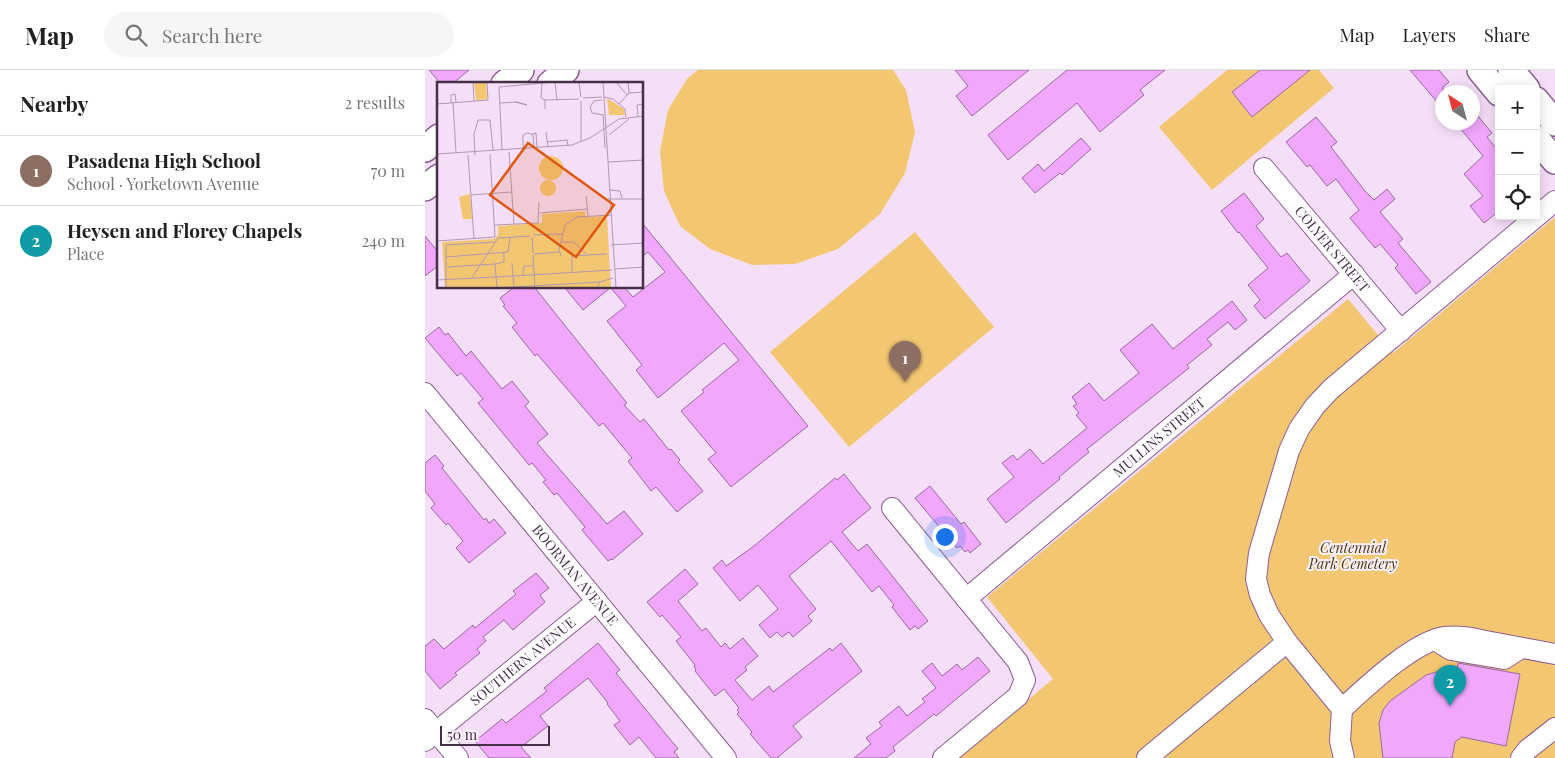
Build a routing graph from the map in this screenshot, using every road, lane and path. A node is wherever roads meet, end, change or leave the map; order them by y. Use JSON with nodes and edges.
{"nodes":[{"id":1,"x":567,"y":70,"type":"edge"},
{"id":2,"x":1480,"y":70,"type":"edge"},
{"id":3,"x":1511,"y":70,"type":"edge"},
{"id":4,"x":552,"y":82,"type":"edge"},
{"id":5,"x":1524,"y":85,"type":"edge"},
{"id":6,"x":1495,"y":88,"type":"edge"},
{"id":7,"x":1540,"y":105,"type":"edge"},
{"id":8,"x":1555,"y":123,"type":"edge"},
{"id":9,"x":437,"y":139,"type":"edge"},
{"id":10,"x":1540,"y":143,"type":"edge"},
{"id":11,"x":425,"y":149,"type":"edge"},
{"id":12,"x":1555,"y":161,"type":"edge"},
{"id":13,"x":1264,"y":168,"type":"dead end"},
{"id":14,"x":437,"y":179,"type":"edge"},
{"id":15,"x":425,"y":188,"type":"edge"},
{"id":16,"x":1555,"y":201,"type":"edge"},
{"id":17,"x":1354,"y":274,"type":"junction"},
{"id":18,"x":1401,"y":331,"type":"junction"},
{"id":19,"x":425,"y":393,"type":"edge"},
{"id":20,"x":892,"y":508,"type":"dead end"},
{"id":21,"x":966,"y":599,"type":"junction"},
{"id":22,"x":597,"y":601,"type":"junction"},
{"id":23,"x":1287,"y":642,"type":"junction"},
{"id":24,"x":1555,"y":654,"type":"edge"},
{"id":25,"x":1342,"y":709,"type":"junction"},
{"id":26,"x":1555,"y":728,"type":"edge"},
{"id":27,"x":429,"y":731,"type":"edge"},
{"id":28,"x":458,"y":758,"type":"edge"},
{"id":29,"x":726,"y":758,"type":"edge"},
{"id":30,"x":943,"y":758,"type":"edge"},
{"id":31,"x":1147,"y":758,"type":"edge"},
{"id":32,"x":1344,"y":758,"type":"edge"},
{"id":33,"x":1521,"y":758,"type":"edge"}],
"edges":[{"from":1,"to":4,"type":"main road"},
{"from":2,"to":6,"type":"main road"},
{"from":3,"to":5,"type":"main road"},
{"from":7,"to":8,"type":"main road"},
{"from":9,"to":11,"type":"main road"},
{"from":10,"to":12,"type":"main road"},
{"from":13,"to":17,"type":"street","name":"COLYER STREET"},
{"from":14,"to":15,"type":"main road"},
{"from":16,"to":18,"type":"street"},
{"from":17,"to":18,"type":"street","name":"COLYER STREET"},
{"from":17,"to":21,"type":"street","name":"MULLINS STREET"},
{"from":18,"to":23,"type":"street"},
{"from":19,"to":22,"type":"street","name":"BOORMAN AVENUE"},
{"from":20,"to":21,"type":"street"},
{"from":21,"to":30,"type":"street"},
{"from":22,"to":27,"type":"street","name":"SOUTHERN AVENUE"},
{"from":22,"to":29,"type":"street","name":"BOORMAN AVENUE"},
{"from":23,"to":25,"type":"street"},
{"from":23,"to":31,"type":"street"},
{"from":24,"to":25,"type":"street"},
{"from":25,"to":32,"type":"street"},
{"from":26,"to":33,"type":"street"},
{"from":27,"to":28,"type":"street"}]}
